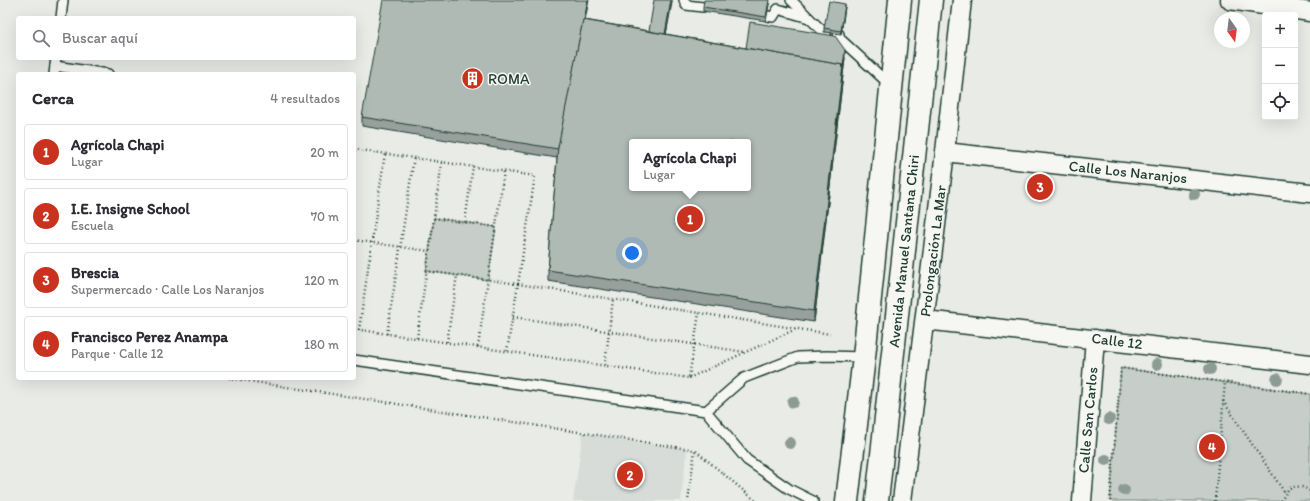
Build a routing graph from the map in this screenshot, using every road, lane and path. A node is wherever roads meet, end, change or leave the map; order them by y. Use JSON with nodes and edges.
{"nodes":[{"id":1,"x":63,"y":0,"type":"edge"},
{"id":2,"x":684,"y":0,"type":"edge"},
{"id":3,"x":788,"y":0,"type":"edge"},
{"id":4,"x":791,"y":0,"type":"edge"},
{"id":5,"x":900,"y":0,"type":"edge"},
{"id":6,"x":930,"y":0,"type":"edge"},
{"id":7,"x":962,"y":0,"type":"edge"},
{"id":8,"x":1230,"y":0,"type":"edge"},
{"id":9,"x":703,"y":7,"type":"edge"},
{"id":10,"x":778,"y":9,"type":"junction"},
{"id":11,"x":1310,"y":12,"type":"edge"},
{"id":12,"x":61,"y":16,"type":"edge"},
{"id":13,"x":767,"y":16,"type":"edge"},
{"id":14,"x":809,"y":18,"type":"junction"},
{"id":15,"x":55,"y":66,"type":"edge"},
{"id":16,"x":95,"y":72,"type":"edge"},
{"id":17,"x":891,"y":85,"type":"junction"},
{"id":18,"x":356,"y":149,"type":"edge"},
{"id":19,"x":945,"y":152,"type":"junction"},
{"id":20,"x":385,"y":153,"type":"junction"},
{"id":21,"x":414,"y":158,"type":"junction"},
{"id":22,"x":442,"y":162,"type":"junction"},
{"id":23,"x":473,"y":166,"type":"junction"},
{"id":24,"x":504,"y":171,"type":"junction"},
{"id":25,"x":1310,"y":193,"type":"edge"},
{"id":26,"x":434,"y":218,"type":"junction"},
{"id":27,"x":465,"y":222,"type":"junction"},
{"id":28,"x":496,"y":227,"type":"junction"},
{"id":29,"x":356,"y":240,"type":"edge"},
{"id":30,"x":371,"y":243,"type":"junction"},
{"id":31,"x":400,"y":247,"type":"junction"},
{"id":32,"x":429,"y":251,"type":"junction"},
{"id":33,"x":426,"y":270,"type":"junction"},
{"id":34,"x":457,"y":275,"type":"junction"},
{"id":35,"x":488,"y":280,"type":"junction"},
{"id":36,"x":518,"y":284,"type":"junction"},
{"id":37,"x":613,"y":300,"type":"junction"},
{"id":38,"x":699,"y":313,"type":"junction"},
{"id":39,"x":513,"y":317,"type":"junction"},
{"id":40,"x":925,"y":320,"type":"junction"},
{"id":41,"x":796,"y":328,"type":"junction"},
{"id":42,"x":356,"y":329,"type":"edge"},
{"id":43,"x":359,"y":330,"type":"junction"},
{"id":44,"x":609,"y":331,"type":"junction"},
{"id":45,"x":387,"y":334,"type":"junction"},
{"id":46,"x":830,"y":334,"type":"dead end"},
{"id":47,"x":417,"y":338,"type":"junction"},
{"id":48,"x":1095,"y":339,"type":"junction"},
{"id":49,"x":447,"y":342,"type":"junction"},
{"id":50,"x":694,"y":344,"type":"junction"},
{"id":51,"x":478,"y":347,"type":"junction"},
{"id":52,"x":507,"y":351,"type":"junction"},
{"id":53,"x":745,"y":352,"type":"junction"},
{"id":54,"x":864,"y":357,"type":"junction"},
{"id":55,"x":356,"y":360,"type":"edge"},
{"id":56,"x":1310,"y":364,"type":"edge"},
{"id":57,"x":605,"y":365,"type":"junction"},
{"id":58,"x":689,"y":378,"type":"junction"},
{"id":59,"x":242,"y":380,"type":"edge"},
{"id":60,"x":1224,"y":382,"type":"junction"},
{"id":61,"x":1310,"y":394,"type":"edge"},
{"id":62,"x":1223,"y":401,"type":"junction"},
{"id":63,"x":706,"y":411,"type":"junction"},
{"id":64,"x":695,"y":450,"type":"junction"},
{"id":65,"x":1310,"y":490,"type":"edge"},
{"id":66,"x":1285,"y":493,"type":"junction"},
{"id":67,"x":688,"y":501,"type":"edge"},
{"id":68,"x":756,"y":501,"type":"edge"},
{"id":69,"x":813,"y":501,"type":"edge"},
{"id":70,"x":847,"y":501,"type":"edge"},
{"id":71,"x":877,"y":501,"type":"edge"},
{"id":72,"x":902,"y":501,"type":"edge"},
{"id":73,"x":1082,"y":501,"type":"edge"},
{"id":74,"x":1110,"y":501,"type":"edge"},
{"id":75,"x":1215,"y":501,"type":"edge"},
{"id":76,"x":1281,"y":501,"type":"edge"}],
"edges":[{"from":1,"to":12,"type":"lane"},
{"from":2,"to":9,"type":"lane"},
{"from":3,"to":10,"type":"lane"},
{"from":4,"to":14,"type":"lane"},
{"from":5,"to":17,"type":"street","name":"Avenida Manuel Santana Chiri"},
{"from":6,"to":71,"type":"street","name":"Avenida Manuel Santana Chiri"},
{"from":7,"to":19,"type":"street","name":"Prolongación La Mar"},
{"from":8,"to":11,"type":"street"},
{"from":10,"to":13,"type":"lane"},
{"from":10,"to":14,"type":"lane"},
{"from":14,"to":17,"type":"lane"},
{"from":15,"to":16,"type":"lane"},
{"from":17,"to":54,"type":"street","name":"Avenida Manuel Santana Chiri"},
{"from":18,"to":20,"type":"path"},
{"from":19,"to":25,"type":"street","name":"Calle Los Naranjos"},
{"from":19,"to":40,"type":"street","name":"Prolongación La Mar"},
{"from":20,"to":21,"type":"path"},
{"from":20,"to":30,"type":"path"},
{"from":21,"to":22,"type":"path"},
{"from":21,"to":31,"type":"path"},
{"from":22,"to":23,"type":"path"},
{"from":22,"to":26,"type":"path"},
{"from":23,"to":24,"type":"path"},
{"from":23,"to":27,"type":"path"},
{"from":24,"to":28,"type":"path"},
{"from":24,"to":36,"type":"path"},
{"from":26,"to":27,"type":"path"},
{"from":26,"to":32,"type":"path"},
{"from":27,"to":28,"type":"path"},
{"from":28,"to":35,"type":"path"},
{"from":29,"to":30,"type":"path"},
{"from":30,"to":31,"type":"path"},
{"from":30,"to":43,"type":"path"},
{"from":31,"to":32,"type":"path"},
{"from":31,"to":45,"type":"path"},
{"from":32,"to":33,"type":"path"},
{"from":33,"to":34,"type":"path"},
{"from":33,"to":47,"type":"path"},
{"from":34,"to":35,"type":"path"},
{"from":34,"to":49,"type":"path"},
{"from":35,"to":36,"type":"path"},
{"from":35,"to":51,"type":"path"},
{"from":36,"to":37,"type":"path"},
{"from":36,"to":39,"type":"path"},
{"from":37,"to":38,"type":"path"},
{"from":37,"to":44,"type":"path"},
{"from":38,"to":41,"type":"path"},
{"from":38,"to":50,"type":"path"},
{"from":39,"to":44,"type":"path"},
{"from":39,"to":52,"type":"path"},
{"from":40,"to":48,"type":"street","name":"Calle 12"},
{"from":40,"to":72,"type":"street","name":"Prolongación La Mar"},
{"from":41,"to":46,"type":"path"},
{"from":41,"to":53,"type":"path"},
{"from":42,"to":43,"type":"path"},
{"from":43,"to":45,"type":"path"},
{"from":44,"to":50,"type":"path"},
{"from":44,"to":57,"type":"path"},
{"from":45,"to":47,"type":"path"},
{"from":47,"to":49,"type":"path"},
{"from":48,"to":56,"type":"street","name":"Calle 12"},
{"from":48,"to":73,"type":"street","name":"Calle San Carlos"},
{"from":49,"to":51,"type":"path"},
{"from":50,"to":53,"type":"path"},
{"from":50,"to":58,"type":"path"},
{"from":51,"to":52,"type":"path"},
{"from":52,"to":57,"type":"path"},
{"from":53,"to":58,"type":"path"},
{"from":54,"to":63,"type":"lane"},
{"from":54,"to":70,"type":"street","name":"Avenida Manuel Santana Chiri"},
{"from":55,"to":63,"type":"lane"},
{"from":57,"to":58,"type":"path"},
{"from":59,"to":64,"type":"path"},
{"from":60,"to":61,"type":"path"},
{"from":60,"to":62,"type":"path"},
{"from":60,"to":74,"type":"path"},
{"from":62,"to":66,"type":"path"},
{"from":62,"to":75,"type":"path"},
{"from":63,"to":69,"type":"lane"},
{"from":64,"to":67,"type":"path"},
{"from":64,"to":68,"type":"path"},
{"from":65,"to":66,"type":"path"},
{"from":66,"to":76,"type":"path"}]}
